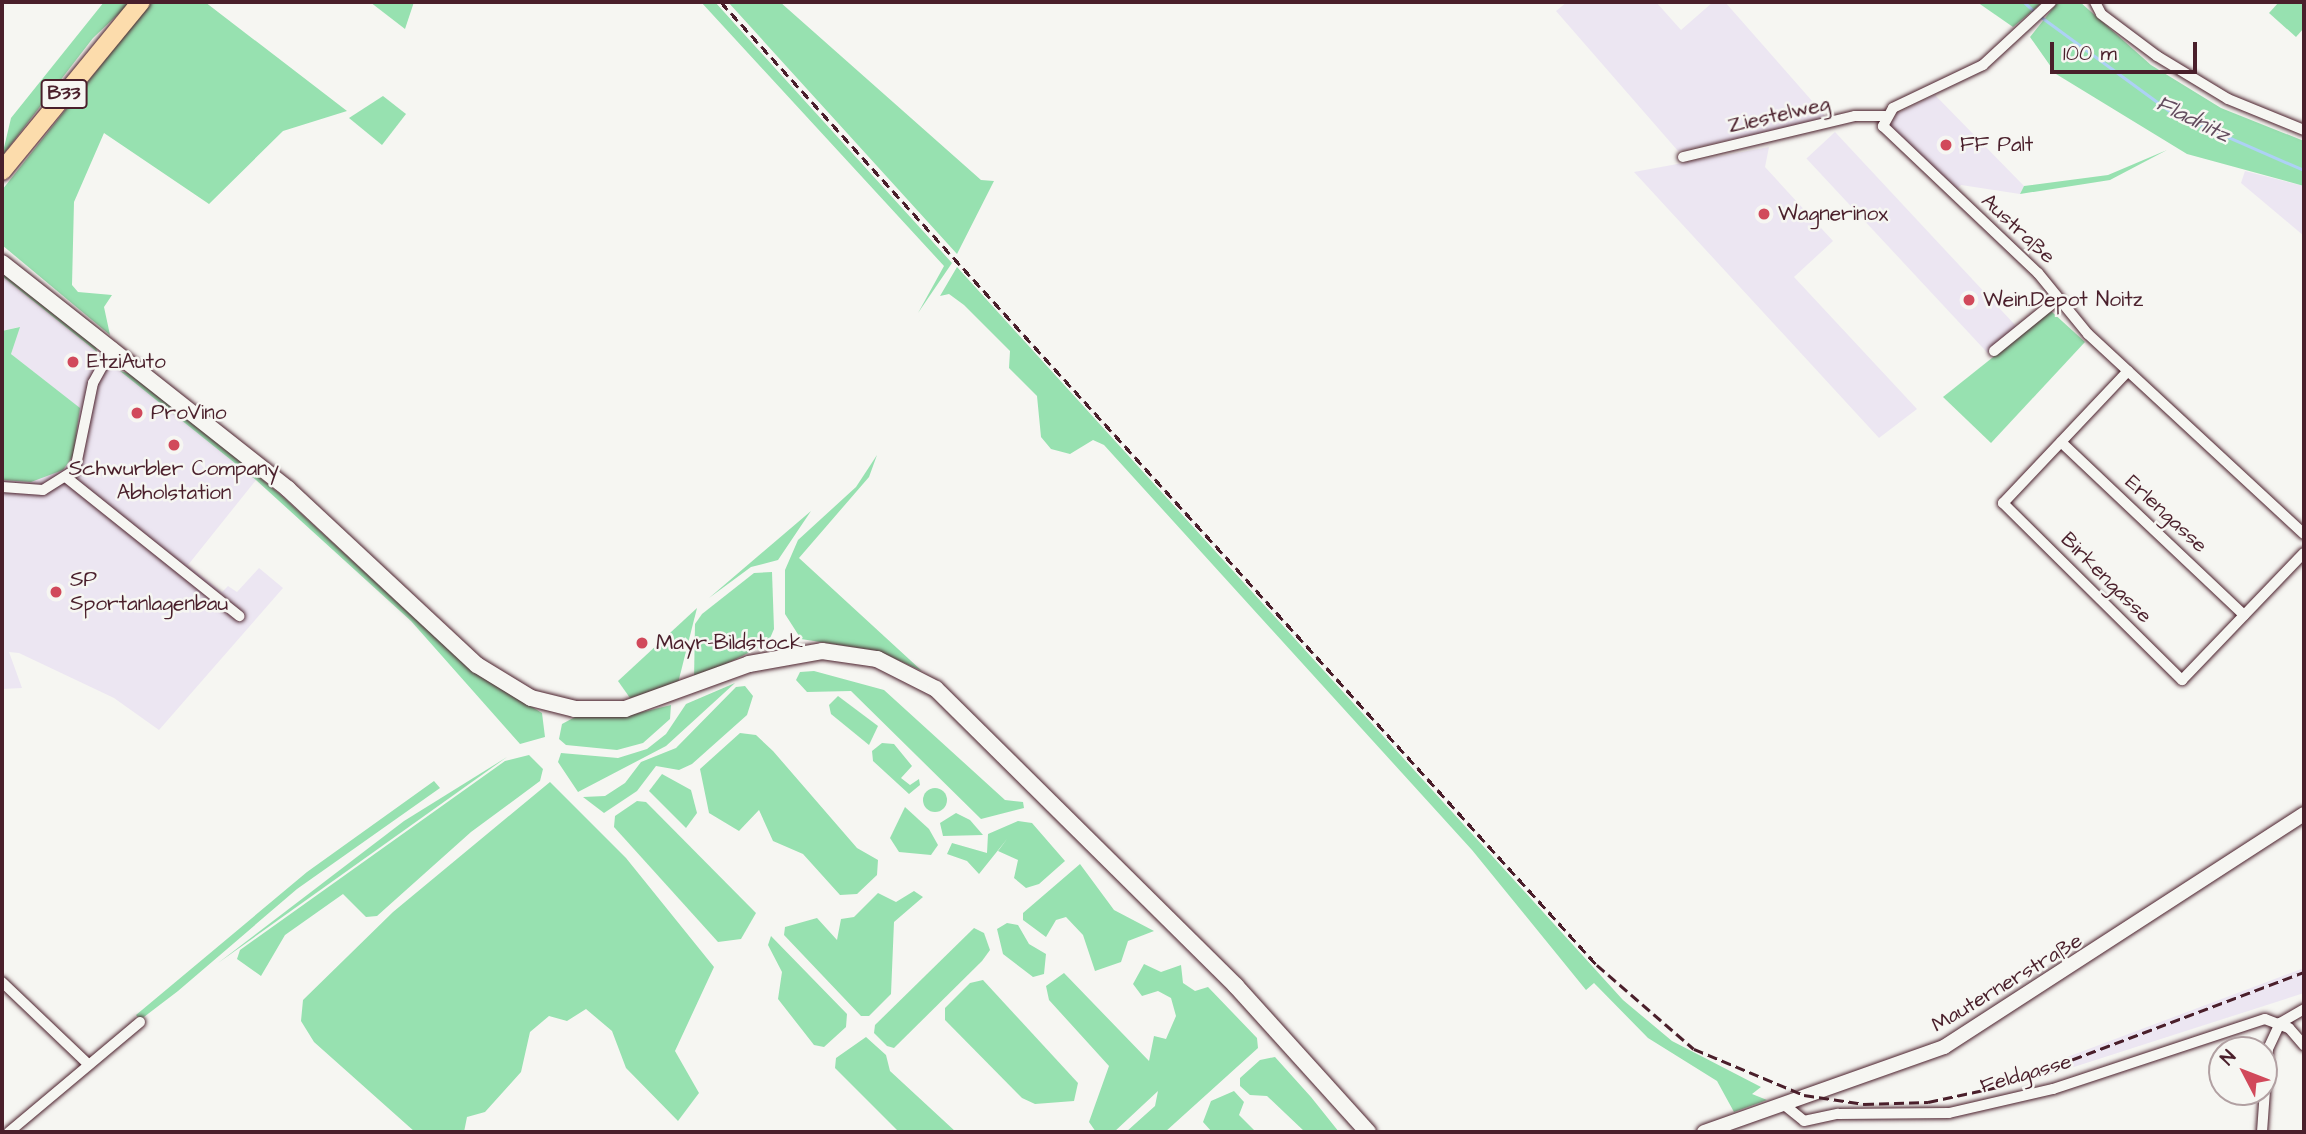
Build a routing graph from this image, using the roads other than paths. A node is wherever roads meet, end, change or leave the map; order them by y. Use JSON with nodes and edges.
{"nodes":[{"id":1,"x":141,"y":2,"type":"edge"},
{"id":2,"x":2051,"y":2,"type":"edge"},
{"id":3,"x":2095,"y":2,"type":"edge"},
{"id":4,"x":1885,"y":116,"type":"junction"},
{"id":5,"x":2304,"y":130,"type":"edge"},
{"id":6,"x":1683,"y":157,"type":"dead end"},
{"id":7,"x":3,"y":170,"type":"edge"},
{"id":8,"x":2,"y":252,"type":"edge"},
{"id":9,"x":2,"y":263,"type":"edge"},
{"id":10,"x":18,"y":271,"type":"junction"},
{"id":11,"x":2058,"y":299,"type":"junction"},
{"id":12,"x":113,"y":347,"type":"junction"},
{"id":13,"x":1994,"y":351,"type":"dead end"},
{"id":14,"x":2128,"y":371,"type":"junction"},
{"id":15,"x":2061,"y":442,"type":"junction"},
{"id":16,"x":67,"y":478,"type":"junction"},
{"id":17,"x":2,"y":487,"type":"edge"},
{"id":18,"x":2304,"y":534,"type":"edge"},
{"id":19,"x":2304,"y":553,"type":"edge"},
{"id":20,"x":2244,"y":615,"type":"junction"},
{"id":21,"x":239,"y":616,"type":"dead end"},
{"id":22,"x":2304,"y":814,"type":"edge"},
{"id":23,"x":2,"y":982,"type":"edge"},
{"id":24,"x":2304,"y":1009,"type":"edge"},
{"id":25,"x":140,"y":1023,"type":"dead end"},
{"id":26,"x":2280,"y":1023,"type":"junction"},
{"id":27,"x":2304,"y":1045,"type":"edge"},
{"id":28,"x":88,"y":1064,"type":"junction"},
{"id":29,"x":1782,"y":1103,"type":"junction"},
{"id":30,"x":9,"y":1132,"type":"edge"},
{"id":31,"x":1368,"y":1132,"type":"edge"},
{"id":32,"x":1704,"y":1132,"type":"edge"},
{"id":33,"x":2262,"y":1132,"type":"edge"}],
"edges":[{"from":1,"to":7,"type":"highway","number":"B33"},
{"from":2,"to":4,"type":"street"},
{"from":3,"to":5,"type":"street"},
{"from":4,"to":6,"type":"street","name":"Ziestelweg"},
{"from":4,"to":11,"type":"street","name":"Austraße"},
{"from":8,"to":10,"type":"main road"},
{"from":9,"to":10,"type":"main road"},
{"from":10,"to":12,"type":"main road"},
{"from":11,"to":13,"type":"street"},
{"from":11,"to":14,"type":"street","name":"Austraße"},
{"from":12,"to":16,"type":"street"},
{"from":12,"to":31,"type":"main road"},
{"from":14,"to":15,"type":"street"},
{"from":14,"to":18,"type":"street","name":"Austraße"},
{"from":15,"to":20,"type":"street","name":"Erlengasse"},
{"from":15,"to":20,"type":"street","name":"Birkengasse"},
{"from":16,"to":17,"type":"street"},
{"from":16,"to":21,"type":"street"},
{"from":19,"to":20,"type":"street"},
{"from":22,"to":29,"type":"street","name":"Mauternerstraße"},
{"from":23,"to":28,"type":"street"},
{"from":24,"to":26,"type":"street"},
{"from":25,"to":28,"type":"street"},
{"from":26,"to":27,"type":"street"},
{"from":26,"to":29,"type":"street","name":"Feldgasse"},
{"from":26,"to":33,"type":"street"},
{"from":28,"to":30,"type":"street"},
{"from":29,"to":32,"type":"street","name":"Mauternerstraße"}]}
